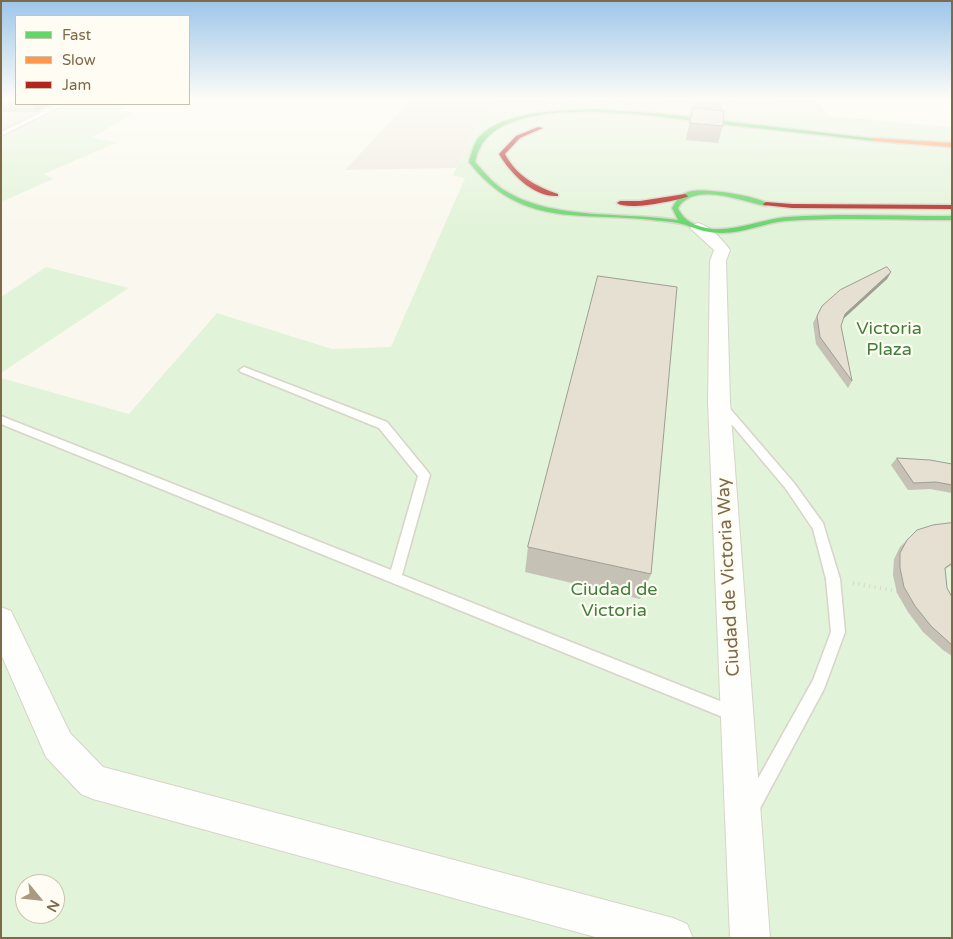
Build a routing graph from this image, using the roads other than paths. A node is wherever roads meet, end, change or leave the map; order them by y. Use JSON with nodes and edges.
{"nodes":[{"id":1,"x":480,"y":142,"type":"edge"},
{"id":2,"x":509,"y":142,"type":"edge"},
{"id":3,"x":906,"y":142,"type":"edge"},
{"id":4,"x":952,"y":145,"type":"edge"},
{"id":5,"x":685,"y":196,"type":"junction"},
{"id":6,"x":569,"y":199,"type":"dead end"},
{"id":7,"x":607,"y":203,"type":"dead end"},
{"id":8,"x":952,"y":207,"type":"edge"},
{"id":9,"x":952,"y":218,"type":"edge"},
{"id":10,"x":693,"y":226,"type":"junction"},
{"id":11,"x":244,"y":370,"type":"dead end"},
{"id":12,"x":719,"y":402,"type":"junction"},
{"id":13,"x":1,"y":420,"type":"edge"},
{"id":14,"x":395,"y":578,"type":"junction"},
{"id":15,"x":1,"y":620,"type":"edge"},
{"id":16,"x":737,"y":715,"type":"junction"},
{"id":17,"x":743,"y":823,"type":"junction"},
{"id":18,"x":673,"y":938,"type":"edge"},
{"id":19,"x":750,"y":938,"type":"edge"}],
"edges":[{"from":1,"to":10,"type":"main road"},
{"from":2,"to":6,"type":"main road"},
{"from":3,"to":4,"type":"main road"},
{"from":5,"to":7,"type":"main road"},
{"from":5,"to":8,"type":"main road"},
{"from":5,"to":10,"type":"main road"},
{"from":9,"to":10,"type":"main road"},
{"from":10,"to":12,"type":"street","name":"Ciudad de Victoria Way"},
{"from":11,"to":14,"type":"lane"},
{"from":12,"to":16,"type":"street","name":"Ciudad de Victoria Way"},
{"from":12,"to":17,"type":"lane"},
{"from":13,"to":14,"type":"lane"},
{"from":14,"to":16,"type":"lane"},
{"from":15,"to":18,"type":"street"},
{"from":16,"to":17,"type":"street","name":"Ciudad de Victoria Way"},
{"from":17,"to":19,"type":"street","name":"Ciudad de Victoria Way"}]}
